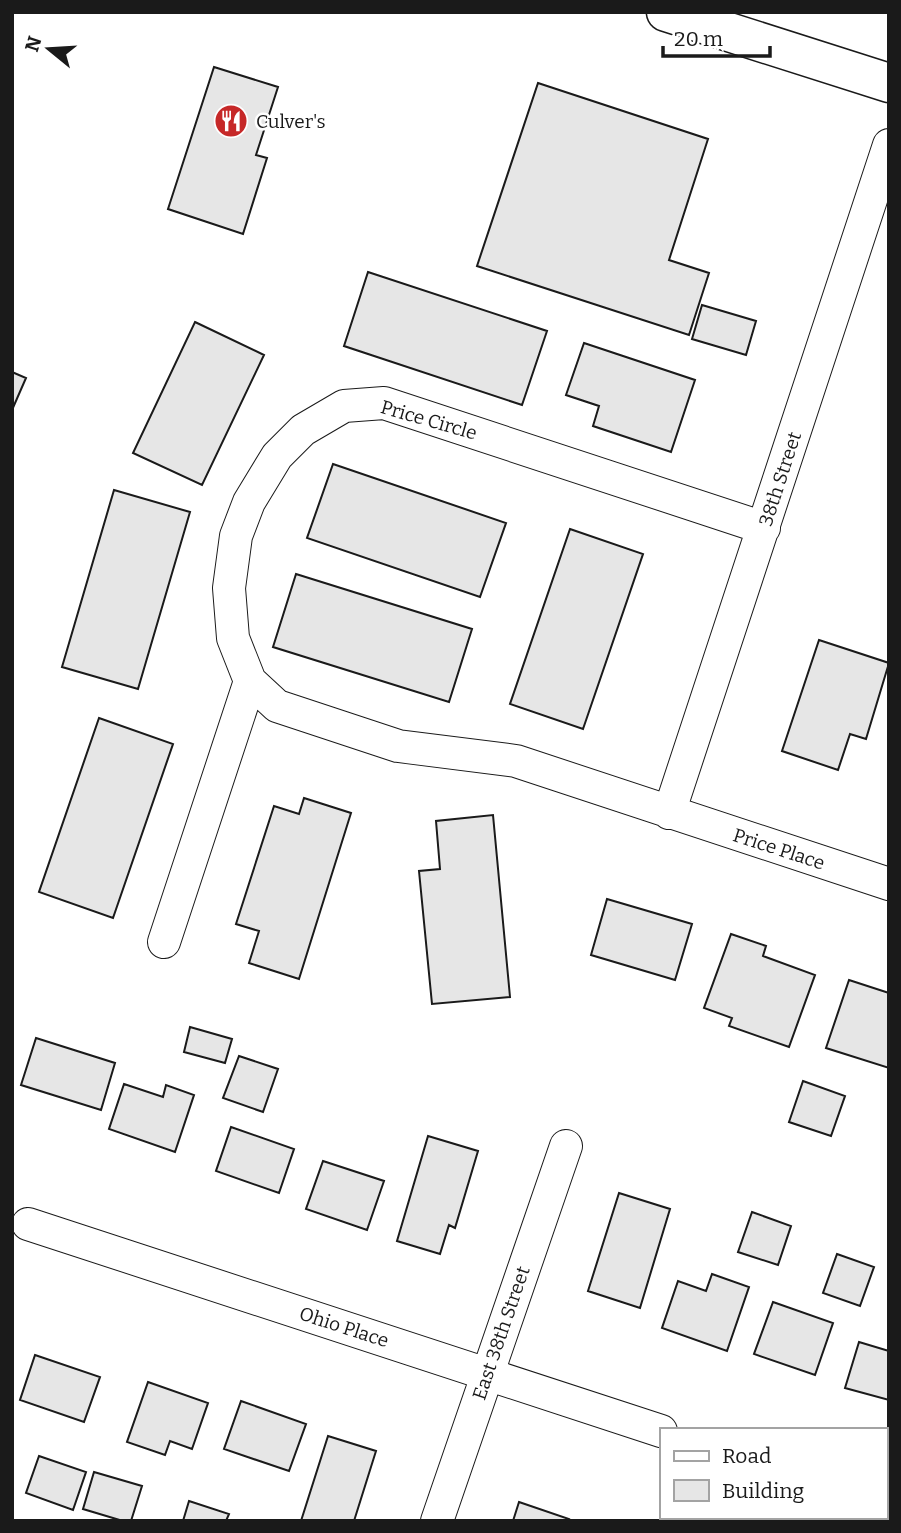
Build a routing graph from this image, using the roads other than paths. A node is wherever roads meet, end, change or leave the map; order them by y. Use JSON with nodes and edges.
{"nodes":[{"id":1,"x":666,"y":12,"type":"edge"},
{"id":2,"x":889,"y":83,"type":"edge"},
{"id":3,"x":889,"y":145,"type":"edge"},
{"id":4,"x":764,"y":528,"type":"junction"},
{"id":5,"x":250,"y":681,"type":"junction"},
{"id":6,"x":669,"y":813,"type":"junction"},
{"id":7,"x":889,"y":884,"type":"edge"},
{"id":8,"x":164,"y":942,"type":"dead end"},
{"id":9,"x":566,"y":1146,"type":"dead end"},
{"id":10,"x":27,"y":1224,"type":"dead end"},
{"id":11,"x":487,"y":1373,"type":"junction"},
{"id":12,"x":660,"y":1431,"type":"edge"},
{"id":13,"x":437,"y":1521,"type":"edge"}],
"edges":[{"from":1,"to":2,"type":"street"},
{"from":3,"to":4,"type":"street","name":"38th Street"},
{"from":4,"to":5,"type":"street","name":"Price Circle"},
{"from":4,"to":6,"type":"street","name":"38th Street"},
{"from":5,"to":6,"type":"street","name":"Price Circle"},
{"from":5,"to":8,"type":"street"},
{"from":6,"to":7,"type":"street","name":"Price Place"},
{"from":9,"to":11,"type":"street","name":"East 38th Street"},
{"from":10,"to":11,"type":"street","name":"Ohio Place"},
{"from":11,"to":12,"type":"street","name":"Ohio Place"},
{"from":11,"to":13,"type":"street","name":"East 38th Street"}]}
